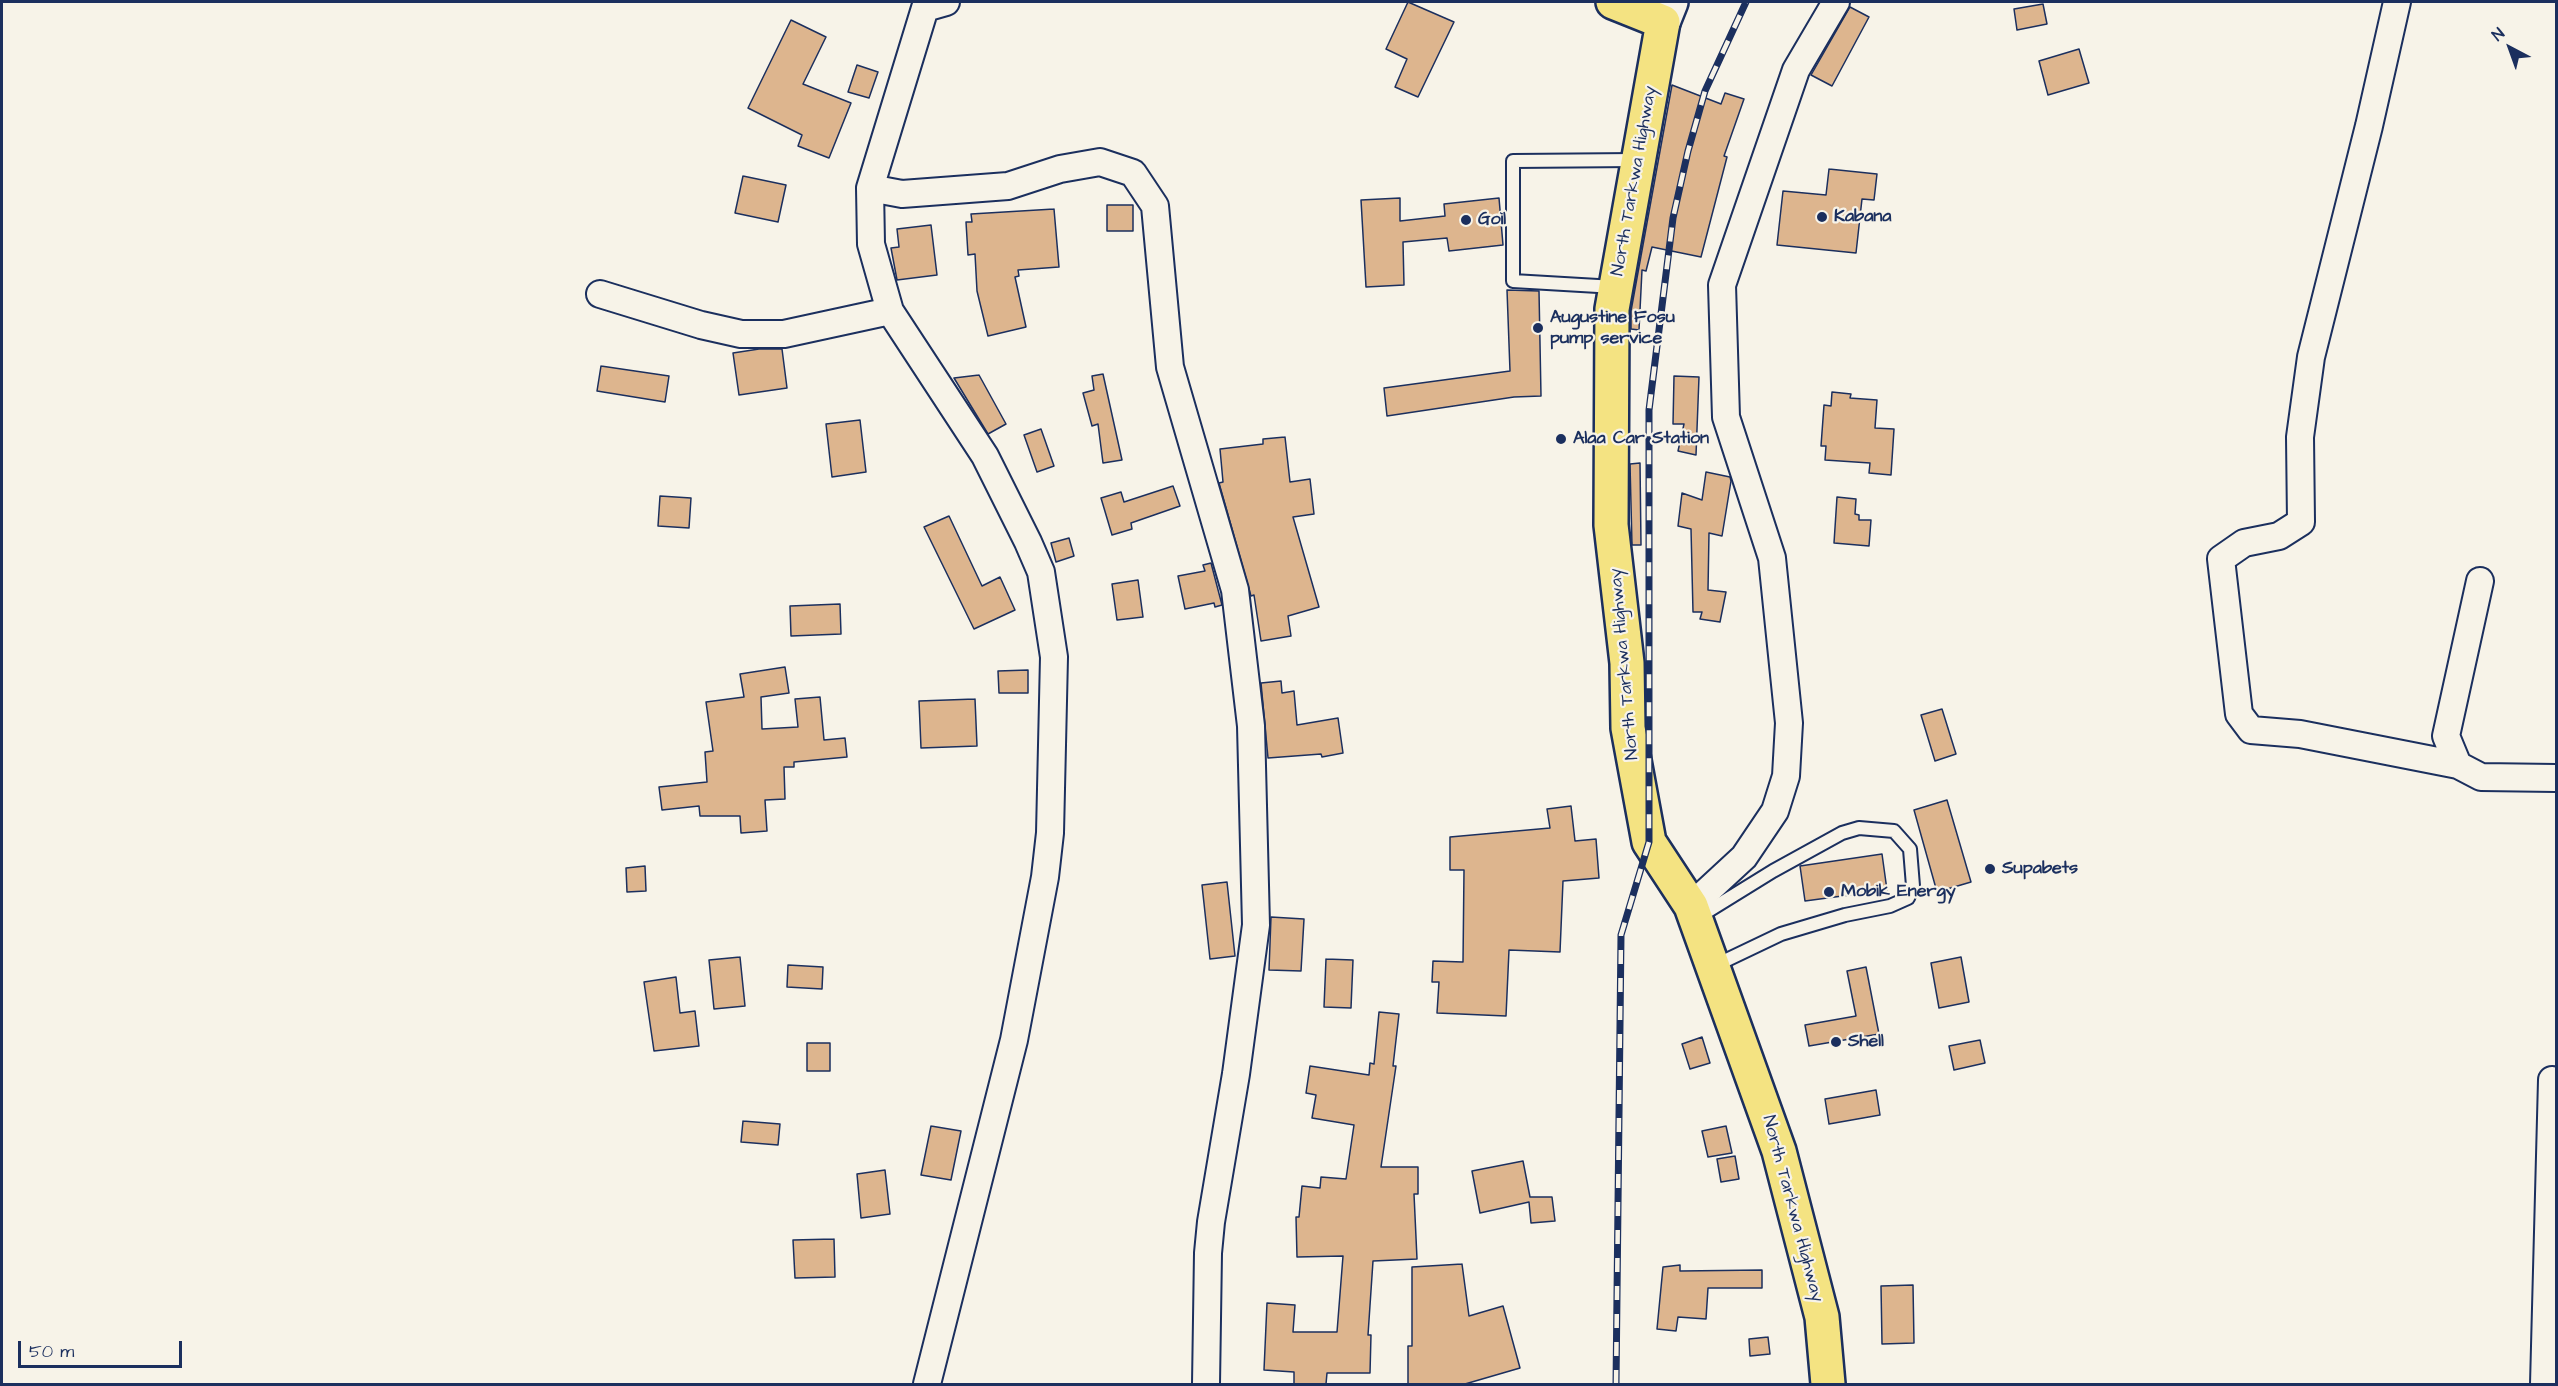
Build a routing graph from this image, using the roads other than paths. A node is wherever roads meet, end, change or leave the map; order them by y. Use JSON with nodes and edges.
{"nodes":[{"id":1,"x":1613,"y":2,"type":"edge"},
{"id":2,"x":1836,"y":2,"type":"edge"},
{"id":3,"x":2397,"y":2,"type":"edge"},
{"id":4,"x":931,"y":4,"type":"edge"},
{"id":5,"x":1667,"y":12,"type":"edge"},
{"id":6,"x":1640,"y":160,"type":"junction"},
{"id":7,"x":870,"y":188,"type":"junction"},
{"id":8,"x":1615,"y":287,"type":"junction"},
{"id":9,"x":600,"y":294,"type":"dead end"},
{"id":10,"x":890,"y":311,"type":"junction"},
{"id":11,"x":2480,"y":581,"type":"dead end"},
{"id":12,"x":2458,"y":765,"type":"junction"},
{"id":13,"x":2556,"y":778,"type":"edge"},
{"id":14,"x":1694,"y":912,"type":"junction"},
{"id":15,"x":1713,"y":967,"type":"junction"},
{"id":16,"x":2552,"y":1080,"type":"dead end"},
{"id":17,"x":927,"y":1384,"type":"edge"},
{"id":18,"x":1206,"y":1384,"type":"edge"},
{"id":19,"x":1828,"y":1384,"type":"edge"},
{"id":20,"x":2544,"y":1384,"type":"edge"}],
"edges":[{"from":1,"to":5,"type":"main road"},
{"from":2,"to":14,"type":"street"},
{"from":3,"to":12,"type":"street"},
{"from":4,"to":7,"type":"street"},
{"from":5,"to":6,"type":"main road","name":"North Tarkwa Highway"},
{"from":6,"to":8,"type":"main road","name":"North Tarkwa Highway"},
{"from":6,"to":8,"type":"lane"},
{"from":7,"to":10,"type":"street"},
{"from":7,"to":18,"type":"street"},
{"from":8,"to":14,"type":"main road","name":"North Tarkwa Highway"},
{"from":9,"to":10,"type":"street"},
{"from":10,"to":17,"type":"street"},
{"from":11,"to":12,"type":"street"},
{"from":12,"to":13,"type":"street"},
{"from":14,"to":15,"type":"main road","name":"North Tarkwa Highway"},
{"from":14,"to":15,"type":"lane"},
{"from":15,"to":19,"type":"main road","name":"North Tarkwa Highway"},
{"from":16,"to":20,"type":"street"}]}
